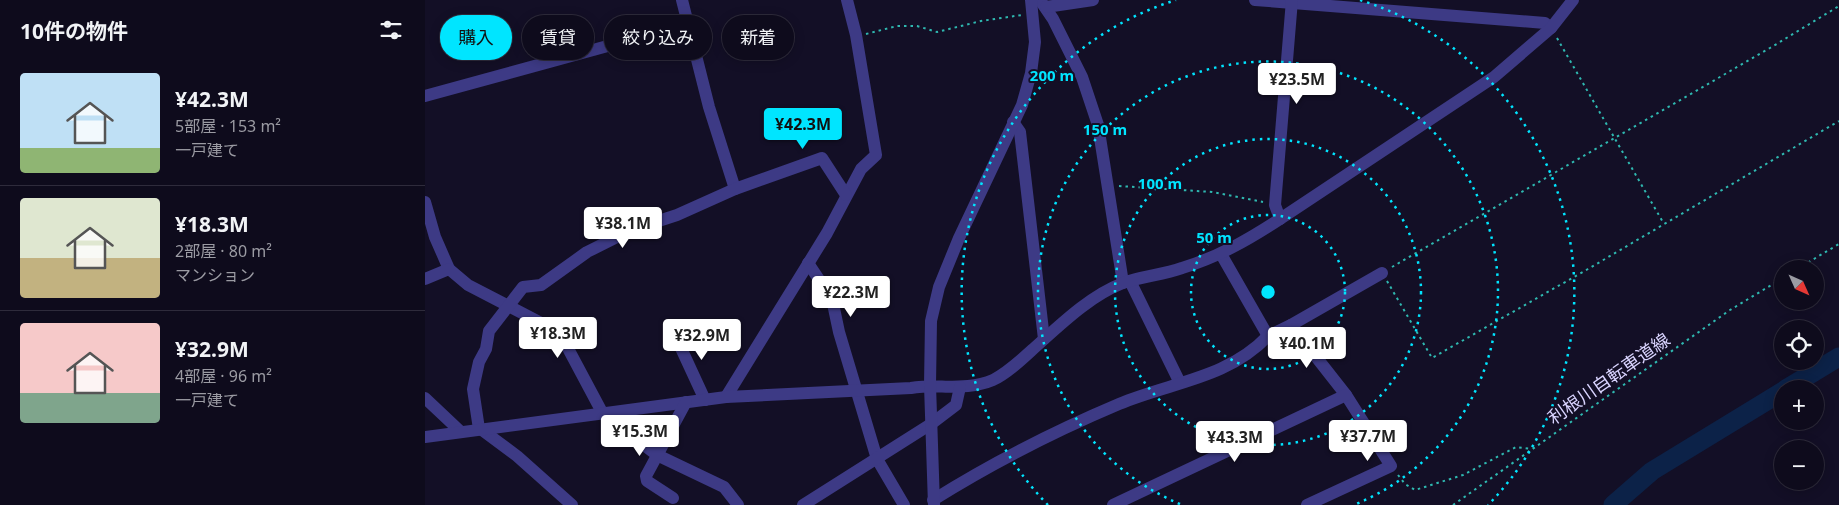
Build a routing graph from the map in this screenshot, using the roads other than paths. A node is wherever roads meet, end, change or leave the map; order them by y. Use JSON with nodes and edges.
{"nodes":[{"id":1,"x":684,"y":0,"type":"edge"},
{"id":2,"x":847,"y":0,"type":"edge"},
{"id":3,"x":1031,"y":0,"type":"edge"},
{"id":4,"x":1093,"y":0,"type":"edge"},
{"id":5,"x":1255,"y":0,"type":"edge"},
{"id":6,"x":1573,"y":0,"type":"edge"},
{"id":7,"x":1292,"y":2,"type":"edge"},
{"id":8,"x":1043,"y":4,"type":"edge"},
{"id":9,"x":686,"y":15,"type":"edge"},
{"id":10,"x":1551,"y":28,"type":"junction"},
{"id":11,"x":604,"y":47,"type":"edge"},
{"id":12,"x":697,"y":60,"type":"edge"},
{"id":13,"x":425,"y":96,"type":"edge"},
{"id":14,"x":1013,"y":122,"type":"junction"},
{"id":15,"x":735,"y":189,"type":"junction"},
{"id":16,"x":846,"y":195,"type":"junction"},
{"id":17,"x":425,"y":202,"type":"edge"},
{"id":18,"x":1279,"y":219,"type":"junction"},
{"id":19,"x":1221,"y":254,"type":"junction"},
{"id":20,"x":808,"y":263,"type":"junction"},
{"id":21,"x":449,"y":269,"type":"junction"},
{"id":22,"x":1382,"y":272,"type":"road end"},
{"id":23,"x":425,"y":278,"type":"edge"},
{"id":24,"x":1127,"y":282,"type":"junction"},
{"id":25,"x":507,"y":307,"type":"junction"},
{"id":26,"x":1291,"y":325,"type":"junction"},
{"id":27,"x":673,"y":333,"type":"dead end"},
{"id":28,"x":1268,"y":336,"type":"junction"},
{"id":29,"x":1044,"y":339,"type":"junction"},
{"id":30,"x":1180,"y":383,"type":"junction"},
{"id":31,"x":930,"y":385,"type":"junction"},
{"id":32,"x":960,"y":387,"type":"junction"},
{"id":33,"x":856,"y":391,"type":"junction"},
{"id":34,"x":1346,"y":395,"type":"junction"},
{"id":35,"x":726,"y":397,"type":"junction"},
{"id":36,"x":425,"y":398,"type":"edge"},
{"id":37,"x":705,"y":400,"type":"junction"},
{"id":38,"x":686,"y":402,"type":"junction"},
{"id":39,"x":603,"y":414,"type":"junction"},
{"id":40,"x":931,"y":424,"type":"junction"},
{"id":41,"x":481,"y":430,"type":"junction"},
{"id":42,"x":461,"y":432,"type":"junction"},
{"id":43,"x":425,"y":437,"type":"edge"},
{"id":44,"x":657,"y":455,"type":"junction"},
{"id":45,"x":877,"y":459,"type":"junction"},
{"id":46,"x":673,"y":498,"type":"dead end"},
{"id":47,"x":934,"y":503,"type":"edge"},
{"id":48,"x":572,"y":505,"type":"edge"},
{"id":49,"x":738,"y":505,"type":"edge"},
{"id":50,"x":803,"y":505,"type":"edge"},
{"id":51,"x":904,"y":505,"type":"edge"},
{"id":52,"x":1113,"y":505,"type":"edge"},
{"id":53,"x":1307,"y":505,"type":"edge"}],
"edges":[{"from":1,"to":9,"type":"street"},
{"from":2,"to":16,"type":"street"},
{"from":3,"to":14,"type":"street"},
{"from":4,"to":8,"type":"street"},
{"from":5,"to":7,"type":"street"},
{"from":6,"to":10,"type":"street"},
{"from":7,"to":10,"type":"street"},
{"from":7,"to":18,"type":"street"},
{"from":8,"to":24,"type":"street"},
{"from":10,"to":18,"type":"street"},
{"from":11,"to":13,"type":"street"},
{"from":12,"to":15,"type":"street"},
{"from":14,"to":29,"type":"street"},
{"from":14,"to":31,"type":"street"},
{"from":15,"to":16,"type":"street"},
{"from":15,"to":25,"type":"street"},
{"from":16,"to":20,"type":"street"},
{"from":17,"to":21,"type":"street"},
{"from":18,"to":19,"type":"street"},
{"from":19,"to":24,"type":"street"},
{"from":19,"to":28,"type":"street"},
{"from":20,"to":33,"type":"street"},
{"from":20,"to":35,"type":"street"},
{"from":21,"to":23,"type":"street"},
{"from":21,"to":25,"type":"street"},
{"from":22,"to":26,"type":"street"},
{"from":24,"to":29,"type":"street"},
{"from":24,"to":30,"type":"street"},
{"from":25,"to":39,"type":"street"},
{"from":25,"to":41,"type":"street"},
{"from":26,"to":28,"type":"street"},
{"from":26,"to":34,"type":"street"},
{"from":27,"to":37,"type":"street"},
{"from":28,"to":30,"type":"street"},
{"from":29,"to":32,"type":"street"},
{"from":30,"to":47,"type":"street"},
{"from":31,"to":32,"type":"street"},
{"from":31,"to":33,"type":"street"},
{"from":31,"to":40,"type":"street"},
{"from":32,"to":40,"type":"street"},
{"from":33,"to":35,"type":"street"},
{"from":33,"to":45,"type":"street"},
{"from":34,"to":52,"type":"street"},
{"from":34,"to":53,"type":"street"},
{"from":35,"to":37,"type":"street"},
{"from":36,"to":42,"type":"street"},
{"from":37,"to":38,"type":"street"},
{"from":38,"to":39,"type":"street"},
{"from":38,"to":44,"type":"street"},
{"from":39,"to":41,"type":"street"},
{"from":39,"to":44,"type":"street"},
{"from":40,"to":45,"type":"street"},
{"from":40,"to":47,"type":"street"},
{"from":41,"to":42,"type":"street"},
{"from":41,"to":48,"type":"street"},
{"from":42,"to":43,"type":"street"},
{"from":44,"to":46,"type":"street"},
{"from":44,"to":49,"type":"street"},
{"from":45,"to":50,"type":"street"},
{"from":45,"to":51,"type":"street"}]}
